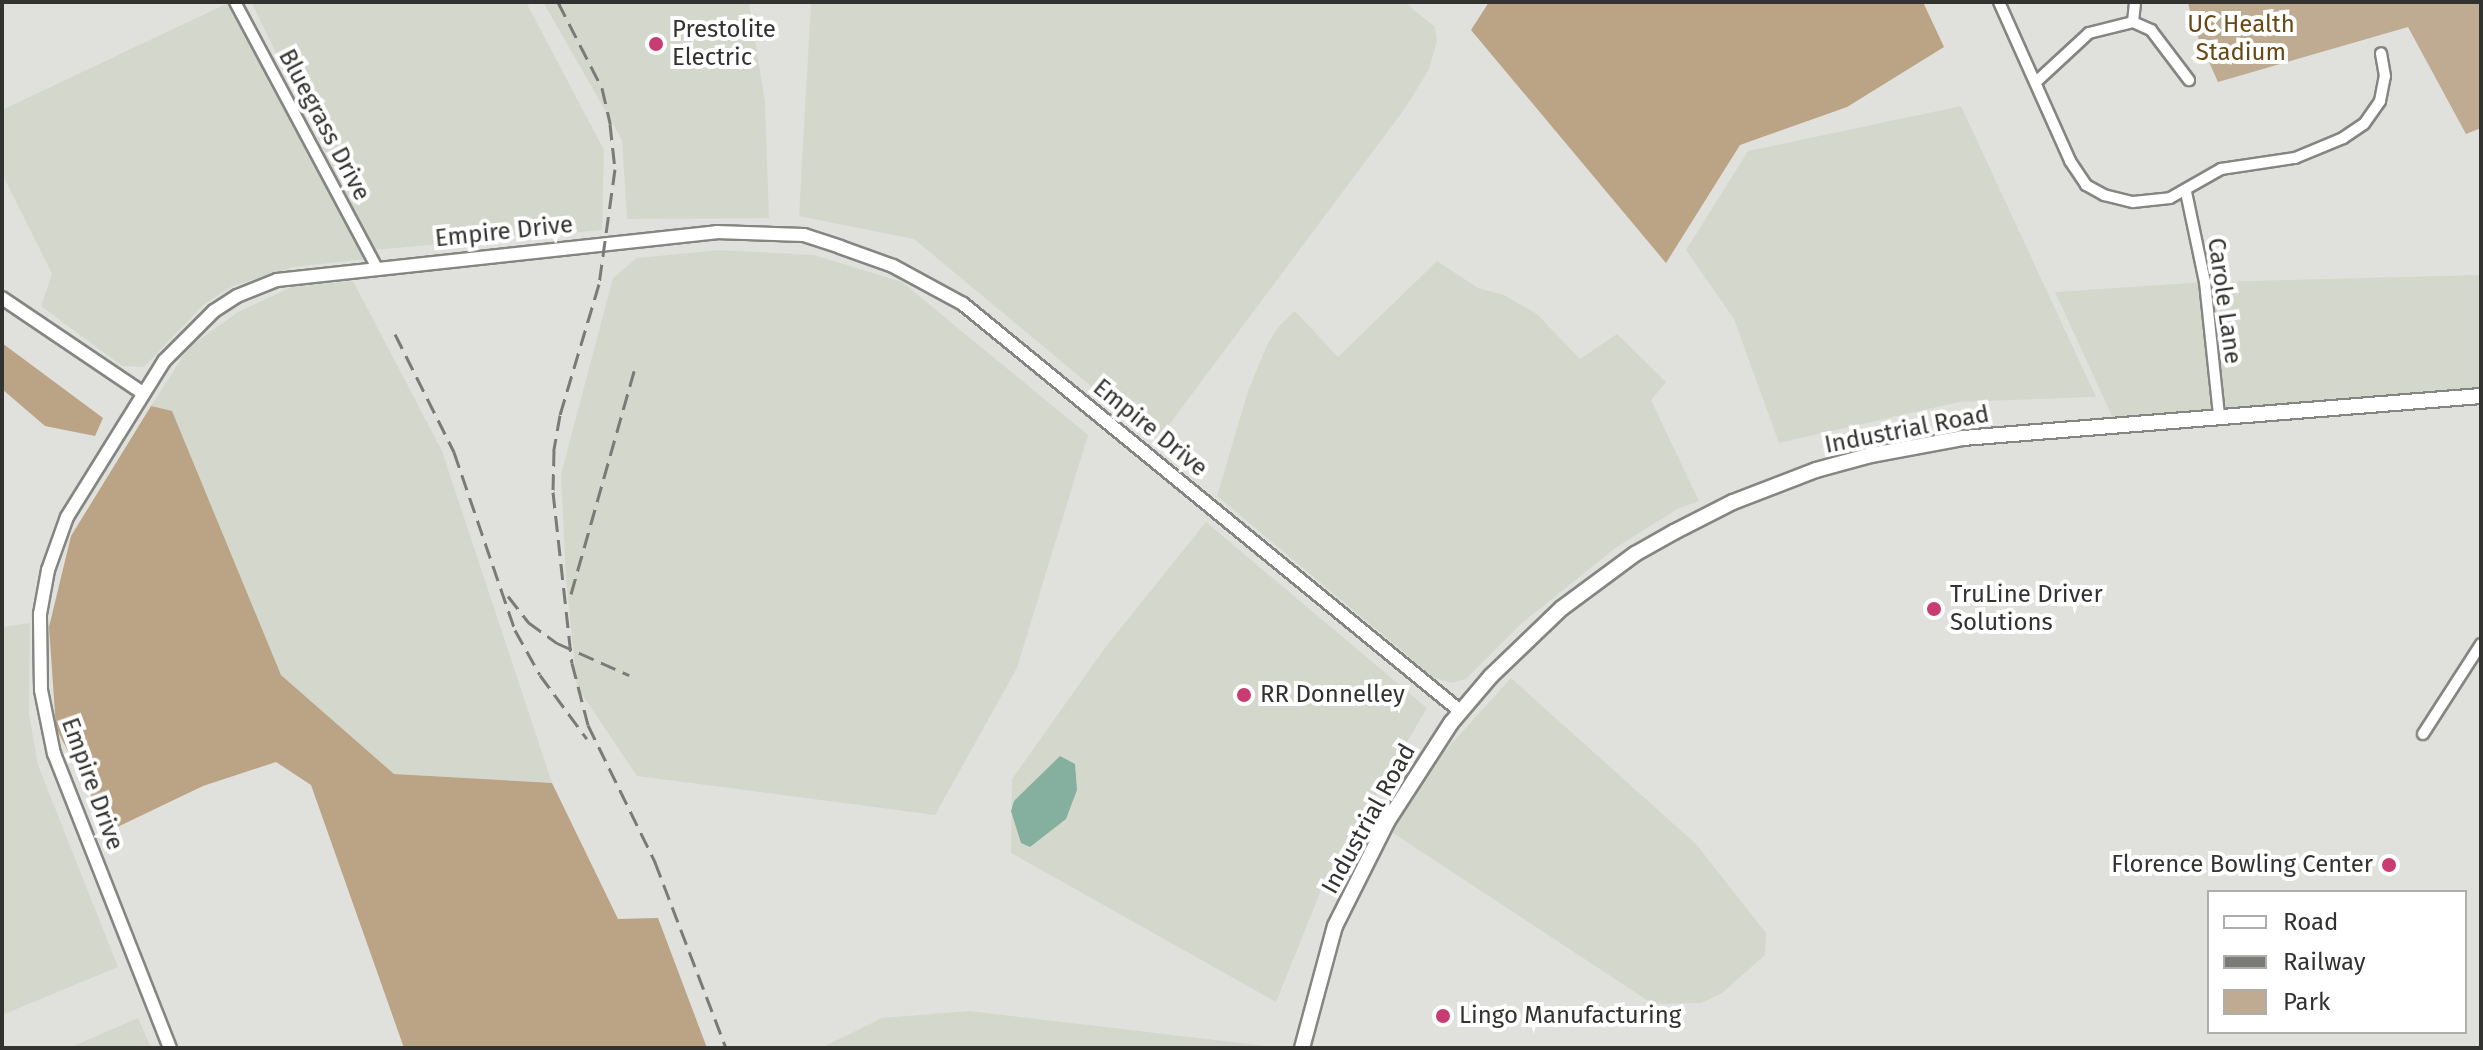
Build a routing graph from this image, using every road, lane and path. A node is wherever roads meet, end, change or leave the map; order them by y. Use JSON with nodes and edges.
{"nodes":[{"id":1,"x":235,"y":2,"type":"edge"},
{"id":2,"x":1999,"y":2,"type":"edge"},
{"id":3,"x":2135,"y":2,"type":"edge"},
{"id":4,"x":2133,"y":22,"type":"junction"},
{"id":5,"x":2381,"y":53,"type":"dead end"},
{"id":6,"x":2189,"y":80,"type":"dead end"},
{"id":7,"x":2036,"y":82,"type":"junction"},
{"id":8,"x":2186,"y":192,"type":"junction"},
{"id":9,"x":377,"y":268,"type":"junction"},
{"id":10,"x":2,"y":298,"type":"edge"},
{"id":11,"x":143,"y":393,"type":"junction"},
{"id":12,"x":2481,"y":396,"type":"edge"},
{"id":13,"x":2219,"y":416,"type":"junction"},
{"id":14,"x":2481,"y":644,"type":"edge"},
{"id":15,"x":1460,"y":711,"type":"junction"},
{"id":16,"x":2423,"y":734,"type":"dead end"},
{"id":17,"x":170,"y":1048,"type":"edge"},
{"id":18,"x":1302,"y":1048,"type":"edge"}],
"edges":[{"from":1,"to":9,"type":"street","name":"Bluegrass Drive"},
{"from":2,"to":7,"type":"street"},
{"from":3,"to":4,"type":"street"},
{"from":4,"to":6,"type":"street"},
{"from":4,"to":7,"type":"street"},
{"from":5,"to":8,"type":"street"},
{"from":7,"to":8,"type":"street"},
{"from":8,"to":13,"type":"street","name":"Carole Lane"},
{"from":9,"to":11,"type":"street","name":"Empire Drive"},
{"from":9,"to":15,"type":"street","name":"Empire Drive"},
{"from":10,"to":11,"type":"street"},
{"from":11,"to":17,"type":"street","name":"Empire Drive"},
{"from":12,"to":13,"type":"main road","name":"Industrial Road"},
{"from":13,"to":15,"type":"main road","name":"Industrial Road"},
{"from":14,"to":16,"type":"street"},
{"from":15,"to":18,"type":"main road","name":"Industrial Road"}]}
